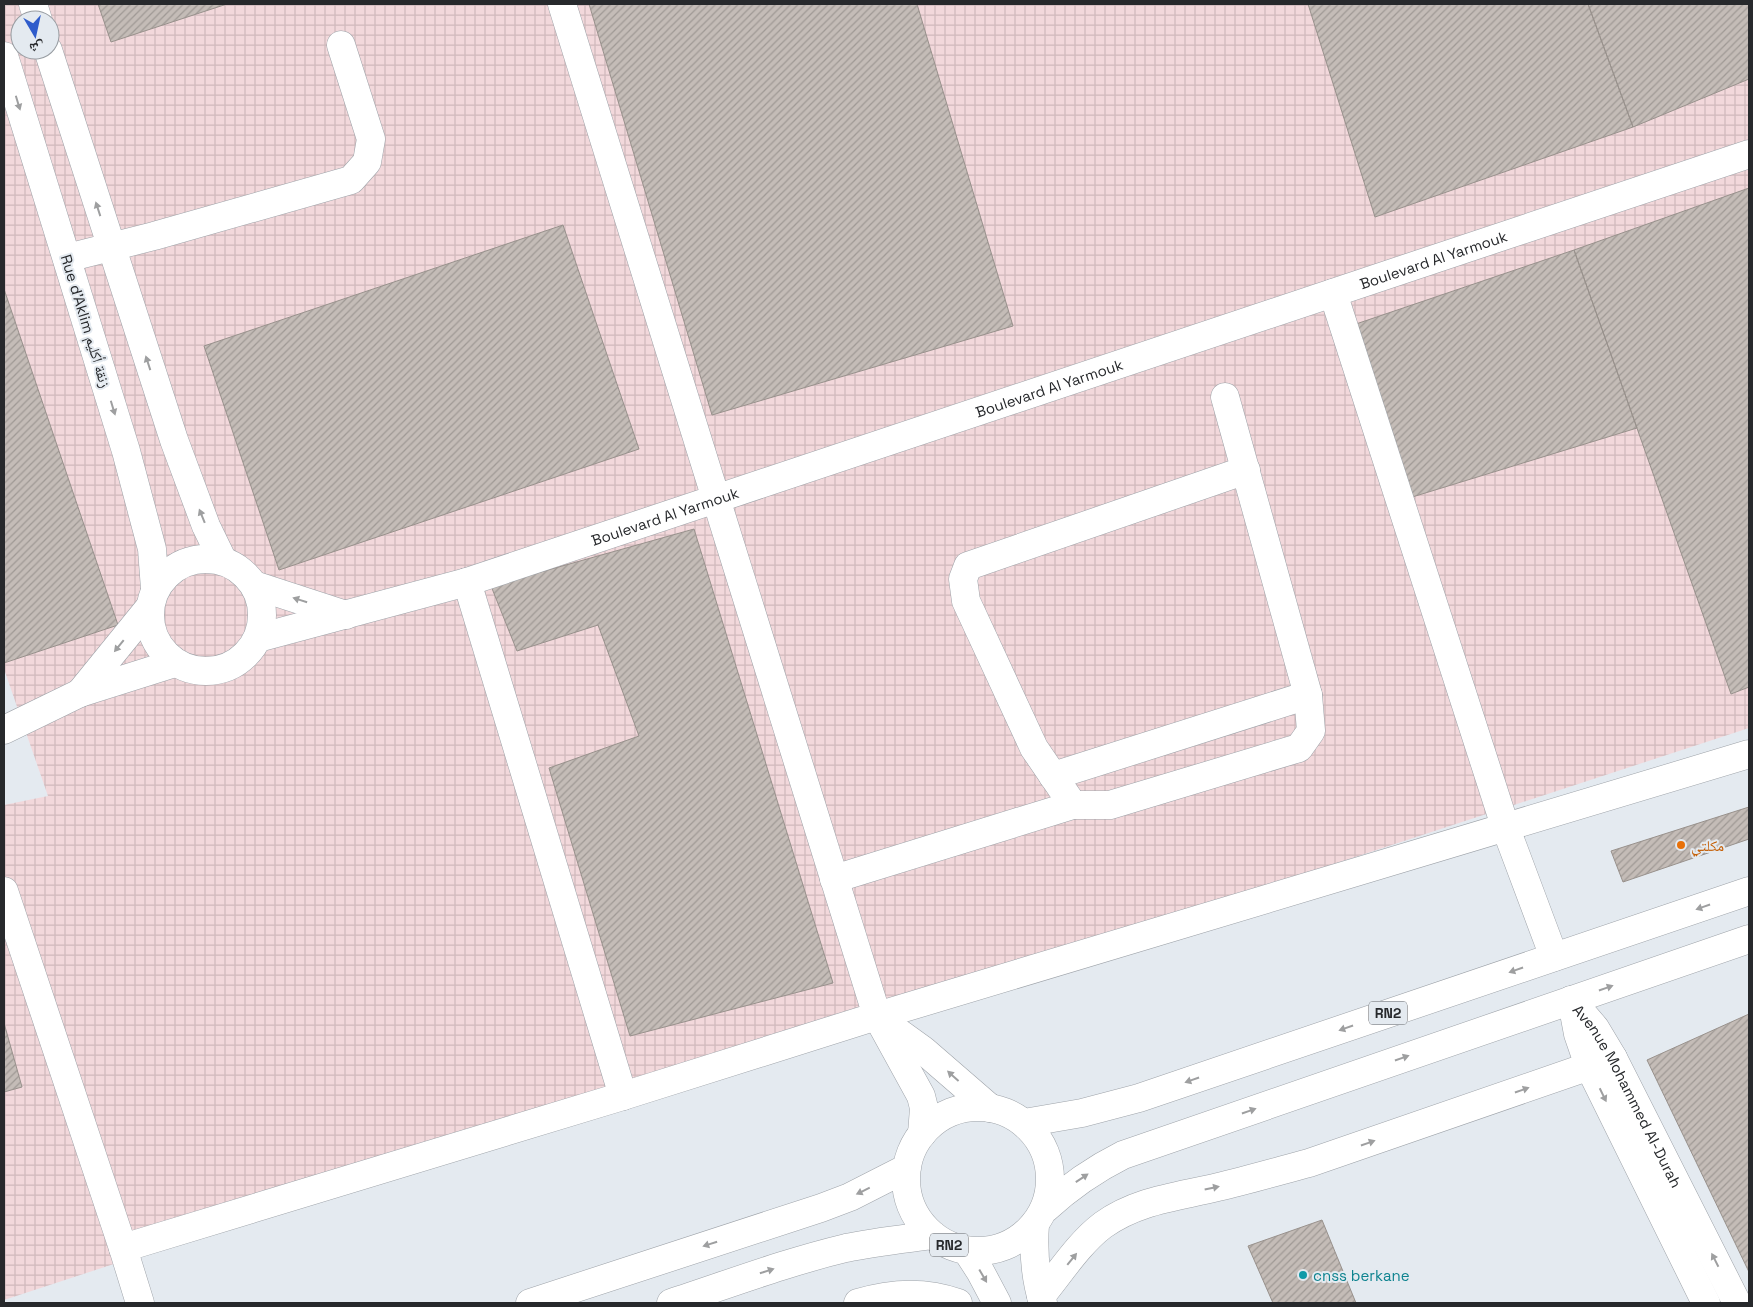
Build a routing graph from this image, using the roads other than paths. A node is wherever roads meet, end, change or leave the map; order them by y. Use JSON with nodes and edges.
{"nodes":[{"id":1,"x":562,"y":4,"type":"edge"},
{"id":2,"x":341,"y":45,"type":"dead end"},
{"id":3,"x":4,"y":56,"type":"edge"},
{"id":4,"x":51,"y":60,"type":"edge"},
{"id":5,"x":1749,"y":154,"type":"edge"},
{"id":6,"x":110,"y":246,"type":"junction"},
{"id":7,"x":66,"y":258,"type":"junction"},
{"id":8,"x":1333,"y":293,"type":"junction"},
{"id":9,"x":1225,"y":397,"type":"dead end"},
{"id":10,"x":1246,"y":470,"type":"junction"},
{"id":11,"x":716,"y":499,"type":"junction"},
{"id":12,"x":223,"y":561,"type":"junction"},
{"id":13,"x":467,"y":582,"type":"junction"},
{"id":14,"x":254,"y":585,"type":"junction"},
{"id":15,"x":152,"y":599,"type":"junction"},
{"id":16,"x":346,"y":615,"type":"junction"},
{"id":17,"x":258,"y":638,"type":"junction"},
{"id":18,"x":175,"y":662,"type":"junction"},
{"id":19,"x":80,"y":693,"type":"junction"},
{"id":20,"x":1308,"y":695,"type":"junction"},
{"id":21,"x":4,"y":730,"type":"edge"},
{"id":22,"x":1749,"y":754,"type":"edge"},
{"id":23,"x":1053,"y":776,"type":"junction"},
{"id":24,"x":1073,"y":805,"type":"junction"},
{"id":25,"x":1505,"y":826,"type":"junction"},
{"id":26,"x":834,"y":879,"type":"junction"},
{"id":27,"x":4,"y":891,"type":"edge"},
{"id":28,"x":1749,"y":891,"type":"edge"},
{"id":29,"x":1749,"y":939,"type":"edge"},
{"id":30,"x":1554,"y":957,"type":"junction"},
{"id":31,"x":1571,"y":1000,"type":"junction"},
{"id":32,"x":877,"y":1016,"type":"junction"},
{"id":33,"x":1601,"y":1062,"type":"junction"},
{"id":34,"x":623,"y":1096,"type":"junction"},
{"id":35,"x":990,"y":1108,"type":"junction"},
{"id":36,"x":1024,"y":1123,"type":"junction"},
{"id":37,"x":922,"y":1134,"type":"junction"},
{"id":38,"x":907,"y":1168,"type":"junction"},
{"id":39,"x":1040,"y":1217,"type":"junction"},
{"id":40,"x":933,"y":1236,"type":"junction"},
{"id":41,"x":123,"y":1248,"type":"junction"},
{"id":42,"x":967,"y":1250,"type":"junction"},
{"id":43,"x":1042,"y":1300,"type":"edge"},
{"id":44,"x":140,"y":1303,"type":"edge"},
{"id":45,"x":530,"y":1303,"type":"edge"},
{"id":46,"x":671,"y":1303,"type":"edge"},
{"id":47,"x":858,"y":1303,"type":"edge"},
{"id":48,"x":958,"y":1303,"type":"edge"},
{"id":49,"x":997,"y":1303,"type":"edge"},
{"id":50,"x":1706,"y":1303,"type":"edge"},
{"id":51,"x":1737,"y":1303,"type":"edge"}],
"edges":[{"from":1,"to":11,"type":"main road"},
{"from":2,"to":6,"type":"main road"},
{"from":3,"to":7,"type":"main road","name":"Rue d’Aklim زنقة أكليم","one_way":true},
{"from":6,"to":4,"type":"main road","one_way":true},
{"from":5,"to":8,"type":"main road","name":"Boulevard Al Yarmouk"},
{"from":6,"to":7,"type":"main road"},
{"from":12,"to":6,"type":"main road","one_way":true},
{"from":7,"to":15,"type":"main road","name":"Rue d’Aklim زنقة أكليم","one_way":true},
{"from":8,"to":11,"type":"main road","name":"Boulevard Al Yarmouk"},
{"from":8,"to":25,"type":"main road"},
{"from":9,"to":10,"type":"main road"},
{"from":10,"to":20,"type":"main road"},
{"from":10,"to":23,"type":"main road"},
{"from":11,"to":13,"type":"main road","name":"Boulevard Al Yarmouk"},
{"from":11,"to":26,"type":"main road"},
{"from":12,"to":14,"type":"main road"},
{"from":12,"to":15,"type":"main road"},
{"from":13,"to":16,"type":"main road","name":"Boulevard Al Yarmouk"},
{"from":13,"to":34,"type":"main road"},
{"from":16,"to":14,"type":"main road","one_way":true},
{"from":14,"to":17,"type":"main road"},
{"from":15,"to":18,"type":"main road"},
{"from":15,"to":19,"type":"main road","one_way":true},
{"from":16,"to":17,"type":"main road","name":"Boulevard Al Yarmouk"},
{"from":17,"to":18,"type":"main road"},
{"from":18,"to":19,"type":"main road"},
{"from":19,"to":21,"type":"main road"},
{"from":20,"to":23,"type":"main road"},
{"from":20,"to":24,"type":"main road"},
{"from":22,"to":25,"type":"main road"},
{"from":23,"to":24,"type":"main road"},
{"from":24,"to":26,"type":"main road"},
{"from":25,"to":30,"type":"main road"},
{"from":25,"to":32,"type":"main road"},
{"from":26,"to":32,"type":"main road"},
{"from":27,"to":41,"type":"main road"},
{"from":28,"to":30,"type":"main road","number":"RN2","one_way":true},
{"from":31,"to":29,"type":"main road","number":"RN2","one_way":true},
{"from":30,"to":36,"type":"main road","number":"RN2","one_way":true},
{"from":31,"to":33,"type":"main road","name":"Avenue Mohammed Al-Durah"},
{"from":39,"to":31,"type":"main road","number":"RN2","one_way":true},
{"from":32,"to":34,"type":"main road"},
{"from":35,"to":32,"type":"main road","one_way":true},
{"from":32,"to":37,"type":"main road"},
{"from":43,"to":33,"type":"main road","one_way":true},
{"from":33,"to":50,"type":"main road","name":"Avenue Mohammed Al-Durah","one_way":true},
{"from":51,"to":33,"type":"main road","name":"Avenue Mohammed Al-Durah","one_way":true},
{"from":34,"to":41,"type":"main road"},
{"from":35,"to":36,"type":"main road","number":"RN2"},
{"from":35,"to":37,"type":"main road","number":"RN2"},
{"from":36,"to":39,"type":"main road","number":"RN2"},
{"from":37,"to":38,"type":"main road","number":"RN2"},
{"from":38,"to":40,"type":"main road","number":"RN2"},
{"from":38,"to":45,"type":"main road","one_way":true},
{"from":39,"to":42,"type":"main road","number":"RN2"},
{"from":39,"to":43,"type":"main road"},
{"from":40,"to":42,"type":"main road","number":"RN2"},
{"from":46,"to":40,"type":"main road","number":"RN2","one_way":true},
{"from":41,"to":44,"type":"main road"},
{"from":42,"to":49,"type":"main road","one_way":true},
{"from":47,"to":48,"type":"main road"}]}
